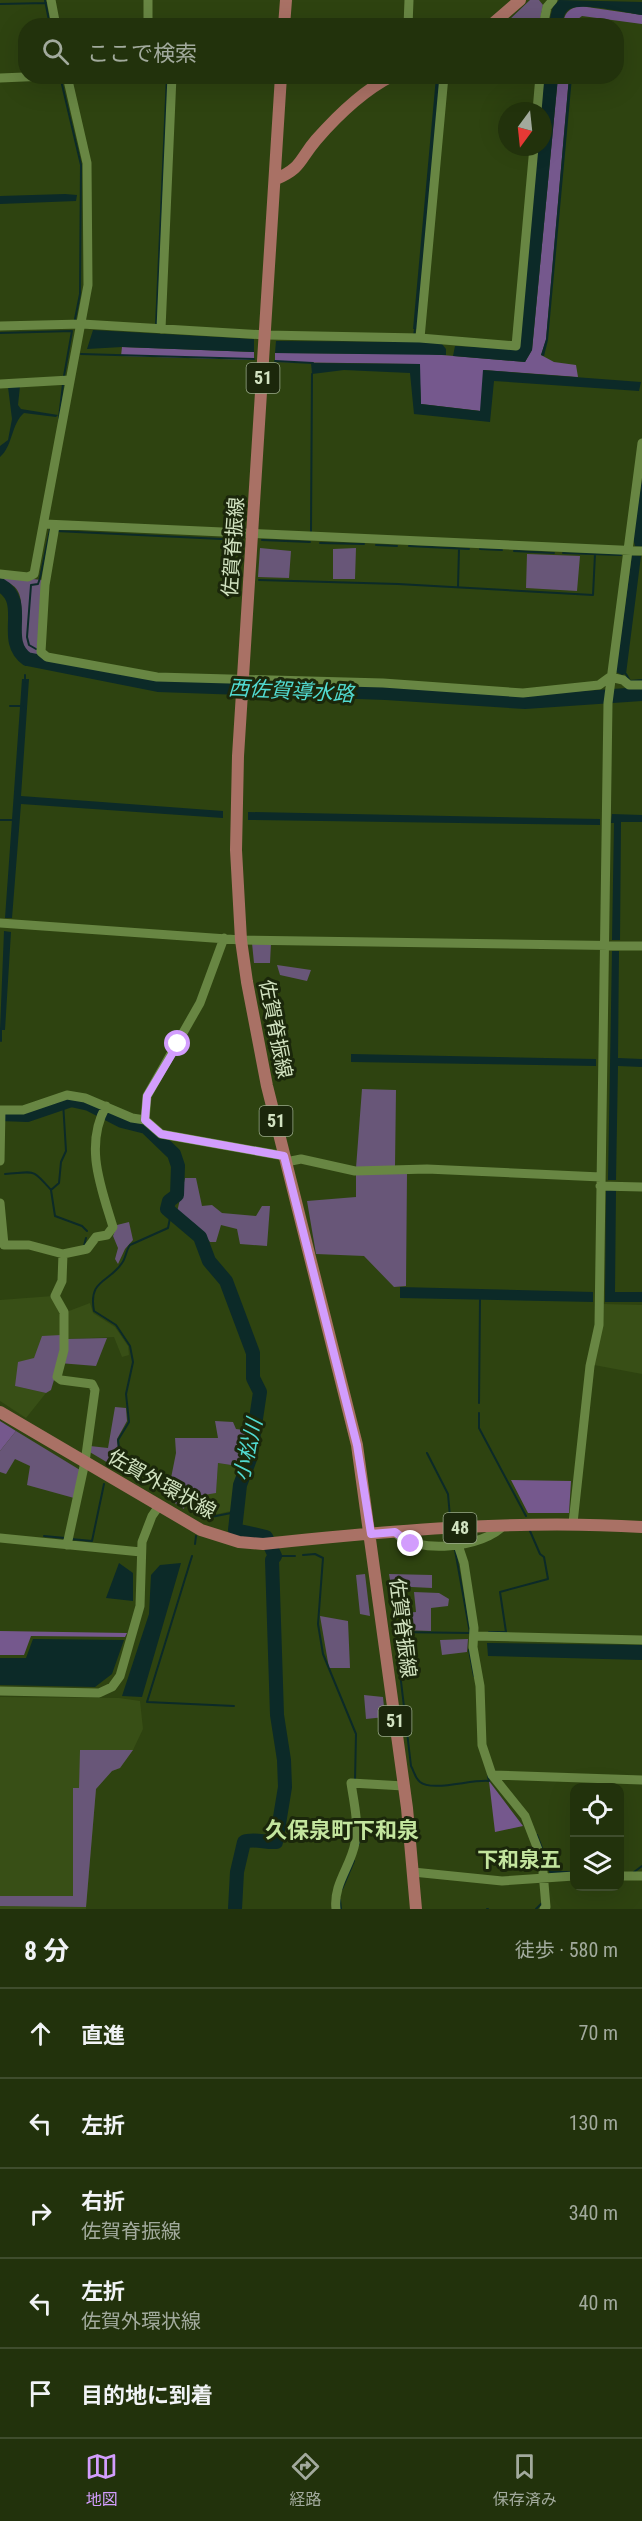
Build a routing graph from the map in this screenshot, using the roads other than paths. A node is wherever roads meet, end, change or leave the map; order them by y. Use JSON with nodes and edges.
{"nodes":[{"id":1,"x":51,"y":0,"type":"edge"},
{"id":2,"x":148,"y":0,"type":"edge"},
{"id":3,"x":286,"y":0,"type":"edge"},
{"id":4,"x":409,"y":0,"type":"edge"},
{"id":5,"x":520,"y":0,"type":"edge"},
{"id":6,"x":549,"y":1,"type":"edge"},
{"id":7,"x":54,"y":18,"type":"edge"},
{"id":8,"x":148,"y":18,"type":"edge"},
{"id":9,"x":285,"y":18,"type":"edge"},
{"id":10,"x":408,"y":18,"type":"edge"},
{"id":11,"x":499,"y":18,"type":"edge"},
{"id":12,"x":545,"y":18,"type":"edge"},
{"id":13,"x":18,"y":77,"type":"edge"},
{"id":14,"x":0,"y":78,"type":"edge"},
{"id":15,"x":69,"y":84,"type":"edge"},
{"id":16,"x":171,"y":84,"type":"edge"},
{"id":17,"x":281,"y":84,"type":"edge"},
{"id":18,"x":381,"y":84,"type":"edge"},
{"id":19,"x":443,"y":84,"type":"edge"},
{"id":20,"x":539,"y":84,"type":"edge"},
{"id":21,"x":538,"y":102,"type":"edge"},
{"id":22,"x":533,"y":156,"type":"edge"},
{"id":23,"x":276,"y":179,"type":"junction"},
{"id":24,"x":82,"y":324,"type":"junction"},
{"id":25,"x":0,"y":326,"type":"edge"},
{"id":26,"x":156,"y":329,"type":"junction"},
{"id":27,"x":266,"y":335,"type":"junction"},
{"id":28,"x":415,"y":338,"type":"junction"},
{"id":29,"x":70,"y":380,"type":"junction"},
{"id":30,"x":0,"y":384,"type":"edge"},
{"id":31,"x":642,"y":443,"type":"edge"},
{"id":32,"x":45,"y":524,"type":"junction"},
{"id":33,"x":55,"y":530,"type":"junction"},
{"id":34,"x":253,"y":535,"type":"junction"},
{"id":35,"x":636,"y":550,"type":"edge"},
{"id":36,"x":0,"y":574,"type":"edge"},
{"id":37,"x":610,"y":677,"type":"junction"},
{"id":38,"x":244,"y":680,"type":"junction"},
{"id":39,"x":642,"y":685,"type":"edge"},
{"id":40,"x":5,"y":924,"type":"edge"},
{"id":41,"x":224,"y":938,"type":"junction"},
{"id":42,"x":241,"y":940,"type":"junction"},
{"id":43,"x":612,"y":945,"type":"junction"},
{"id":44,"x":642,"y":946,"type":"edge"},
{"id":45,"x":106,"y":1106,"type":"junction"},
{"id":46,"x":1,"y":1110,"type":"edge"},
{"id":47,"x":145,"y":1120,"type":"junction"},
{"id":48,"x":1,"y":1121,"type":"edge"},
{"id":49,"x":285,"y":1159,"type":"junction"},
{"id":50,"x":0,"y":1161,"type":"edge"},
{"id":51,"x":606,"y":1184,"type":"junction"},
{"id":52,"x":642,"y":1187,"type":"edge"},
{"id":53,"x":0,"y":1203,"type":"edge"},
{"id":54,"x":63,"y":1254,"type":"junction"},
{"id":55,"x":0,"y":1412,"type":"edge"},
{"id":56,"x":85,"y":1462,"type":"junction"},
{"id":57,"x":159,"y":1506,"type":"junction"},
{"id":58,"x":573,"y":1523,"type":"junction"},
{"id":59,"x":504,"y":1525,"type":"junction"},
{"id":60,"x":642,"y":1527,"type":"edge"},
{"id":61,"x":395,"y":1532,"type":"junction"},
{"id":62,"x":371,"y":1534,"type":"junction"},
{"id":63,"x":0,"y":1538,"type":"edge"},
{"id":64,"x":67,"y":1545,"type":"junction"},
{"id":65,"x":458,"y":1545,"type":"junction"},
{"id":66,"x":141,"y":1552,"type":"junction"},
{"id":67,"x":474,"y":1636,"type":"junction"},
{"id":68,"x":642,"y":1640,"type":"edge"},
{"id":69,"x":0,"y":1691,"type":"edge"},
{"id":70,"x":492,"y":1775,"type":"junction"},
{"id":71,"x":642,"y":1779,"type":"edge"},
{"id":72,"x":404,"y":1786,"type":"junction"},
{"id":73,"x":413,"y":1872,"type":"junction"},
{"id":74,"x":545,"y":1876,"type":"junction"},
{"id":75,"x":570,"y":1876,"type":"edge"},
{"id":76,"x":624,"y":1876,"type":"edge"},
{"id":77,"x":642,"y":1876,"type":"edge"},
{"id":78,"x":336,"y":1909,"type":"edge"},
{"id":79,"x":416,"y":1909,"type":"edge"},
{"id":80,"x":544,"y":1909,"type":"edge"}],
"edges":[{"from":1,"to":7,"type":"street"},
{"from":2,"to":8,"type":"street"},
{"from":3,"to":9,"type":"main road"},
{"from":4,"to":10,"type":"street"},
{"from":5,"to":11,"type":"main road"},
{"from":6,"to":12,"type":"street"},
{"from":13,"to":14,"type":"street"},
{"from":15,"to":24,"type":"street"},
{"from":16,"to":26,"type":"street"},
{"from":17,"to":23,"type":"main road","name":"佐賀脊振線","number":"51"},
{"from":18,"to":23,"type":"main road"},
{"from":19,"to":28,"type":"street"},
{"from":20,"to":21,"type":"street"},
{"from":22,"to":28,"type":"street"},
{"from":23,"to":27,"type":"main road","name":"佐賀脊振線","number":"51"},
{"from":24,"to":25,"type":"street"},
{"from":24,"to":26,"type":"street"},
{"from":24,"to":29,"type":"street"},
{"from":26,"to":27,"type":"street"},
{"from":27,"to":28,"type":"street"},
{"from":27,"to":34,"type":"main road","name":"佐賀脊振線","number":"51"},
{"from":29,"to":30,"type":"street"},
{"from":29,"to":32,"type":"street"},
{"from":31,"to":35,"type":"street"},
{"from":32,"to":33,"type":"street"},
{"from":32,"to":36,"type":"street"},
{"from":33,"to":34,"type":"street"},
{"from":33,"to":38,"type":"street"},
{"from":34,"to":35,"type":"street"},
{"from":34,"to":38,"type":"main road","name":"佐賀脊振線","number":"51"},
{"from":35,"to":37,"type":"street"},
{"from":37,"to":38,"type":"street"},
{"from":37,"to":39,"type":"street"},
{"from":37,"to":43,"type":"street"},
{"from":38,"to":42,"type":"main road","name":"佐賀脊振線","number":"51"},
{"from":40,"to":41,"type":"street"},
{"from":41,"to":42,"type":"street"},
{"from":41,"to":47,"type":"street"},
{"from":42,"to":43,"type":"street"},
{"from":42,"to":49,"type":"main road","name":"佐賀脊振線","number":"51"},
{"from":43,"to":44,"type":"street"},
{"from":43,"to":51,"type":"street"},
{"from":45,"to":46,"type":"street"},
{"from":45,"to":47,"type":"street"},
{"from":45,"to":54,"type":"street"},
{"from":46,"to":48,"type":"street"},
{"from":47,"to":49,"type":"street"},
{"from":48,"to":50,"type":"street"},
{"from":49,"to":51,"type":"street"},
{"from":49,"to":62,"type":"main road","name":"佐賀脊振線","number":"51"},
{"from":51,"to":52,"type":"street"},
{"from":51,"to":58,"type":"street"},
{"from":53,"to":54,"type":"street"},
{"from":54,"to":56,"type":"street"},
{"from":55,"to":56,"type":"main road","name":"佐賀外環状線","number":"48"},
{"from":56,"to":57,"type":"main road","name":"佐賀外環状線","number":"48"},
{"from":56,"to":64,"type":"street"},
{"from":57,"to":62,"type":"main road","name":"佐賀外環状線","number":"48"},
{"from":57,"to":66,"type":"street"},
{"from":58,"to":59,"type":"main road","name":"佐賀外環状線","number":"48"},
{"from":58,"to":60,"type":"main road","name":"佐賀外環状線","number":"48"},
{"from":59,"to":61,"type":"main road","name":"佐賀外環状線","number":"48"},
{"from":59,"to":65,"type":"street"},
{"from":61,"to":62,"type":"main road","name":"佐賀外環状線","number":"48"},
{"from":61,"to":65,"type":"street"},
{"from":62,"to":72,"type":"main road","name":"佐賀脊振線","number":"51"},
{"from":63,"to":64,"type":"street"},
{"from":64,"to":66,"type":"street"},
{"from":65,"to":67,"type":"street"},
{"from":66,"to":69,"type":"street"},
{"from":67,"to":68,"type":"street"},
{"from":67,"to":70,"type":"street"},
{"from":70,"to":71,"type":"street"},
{"from":70,"to":74,"type":"street"},
{"from":72,"to":73,"type":"main road","name":"佐賀脊振線","number":"51"},
{"from":72,"to":78,"type":"street"},
{"from":73,"to":74,"type":"street"},
{"from":73,"to":79,"type":"main road","name":"佐賀脊振線","number":"51"},
{"from":74,"to":75,"type":"street"},
{"from":74,"to":80,"type":"street"},
{"from":76,"to":77,"type":"street"}]}
